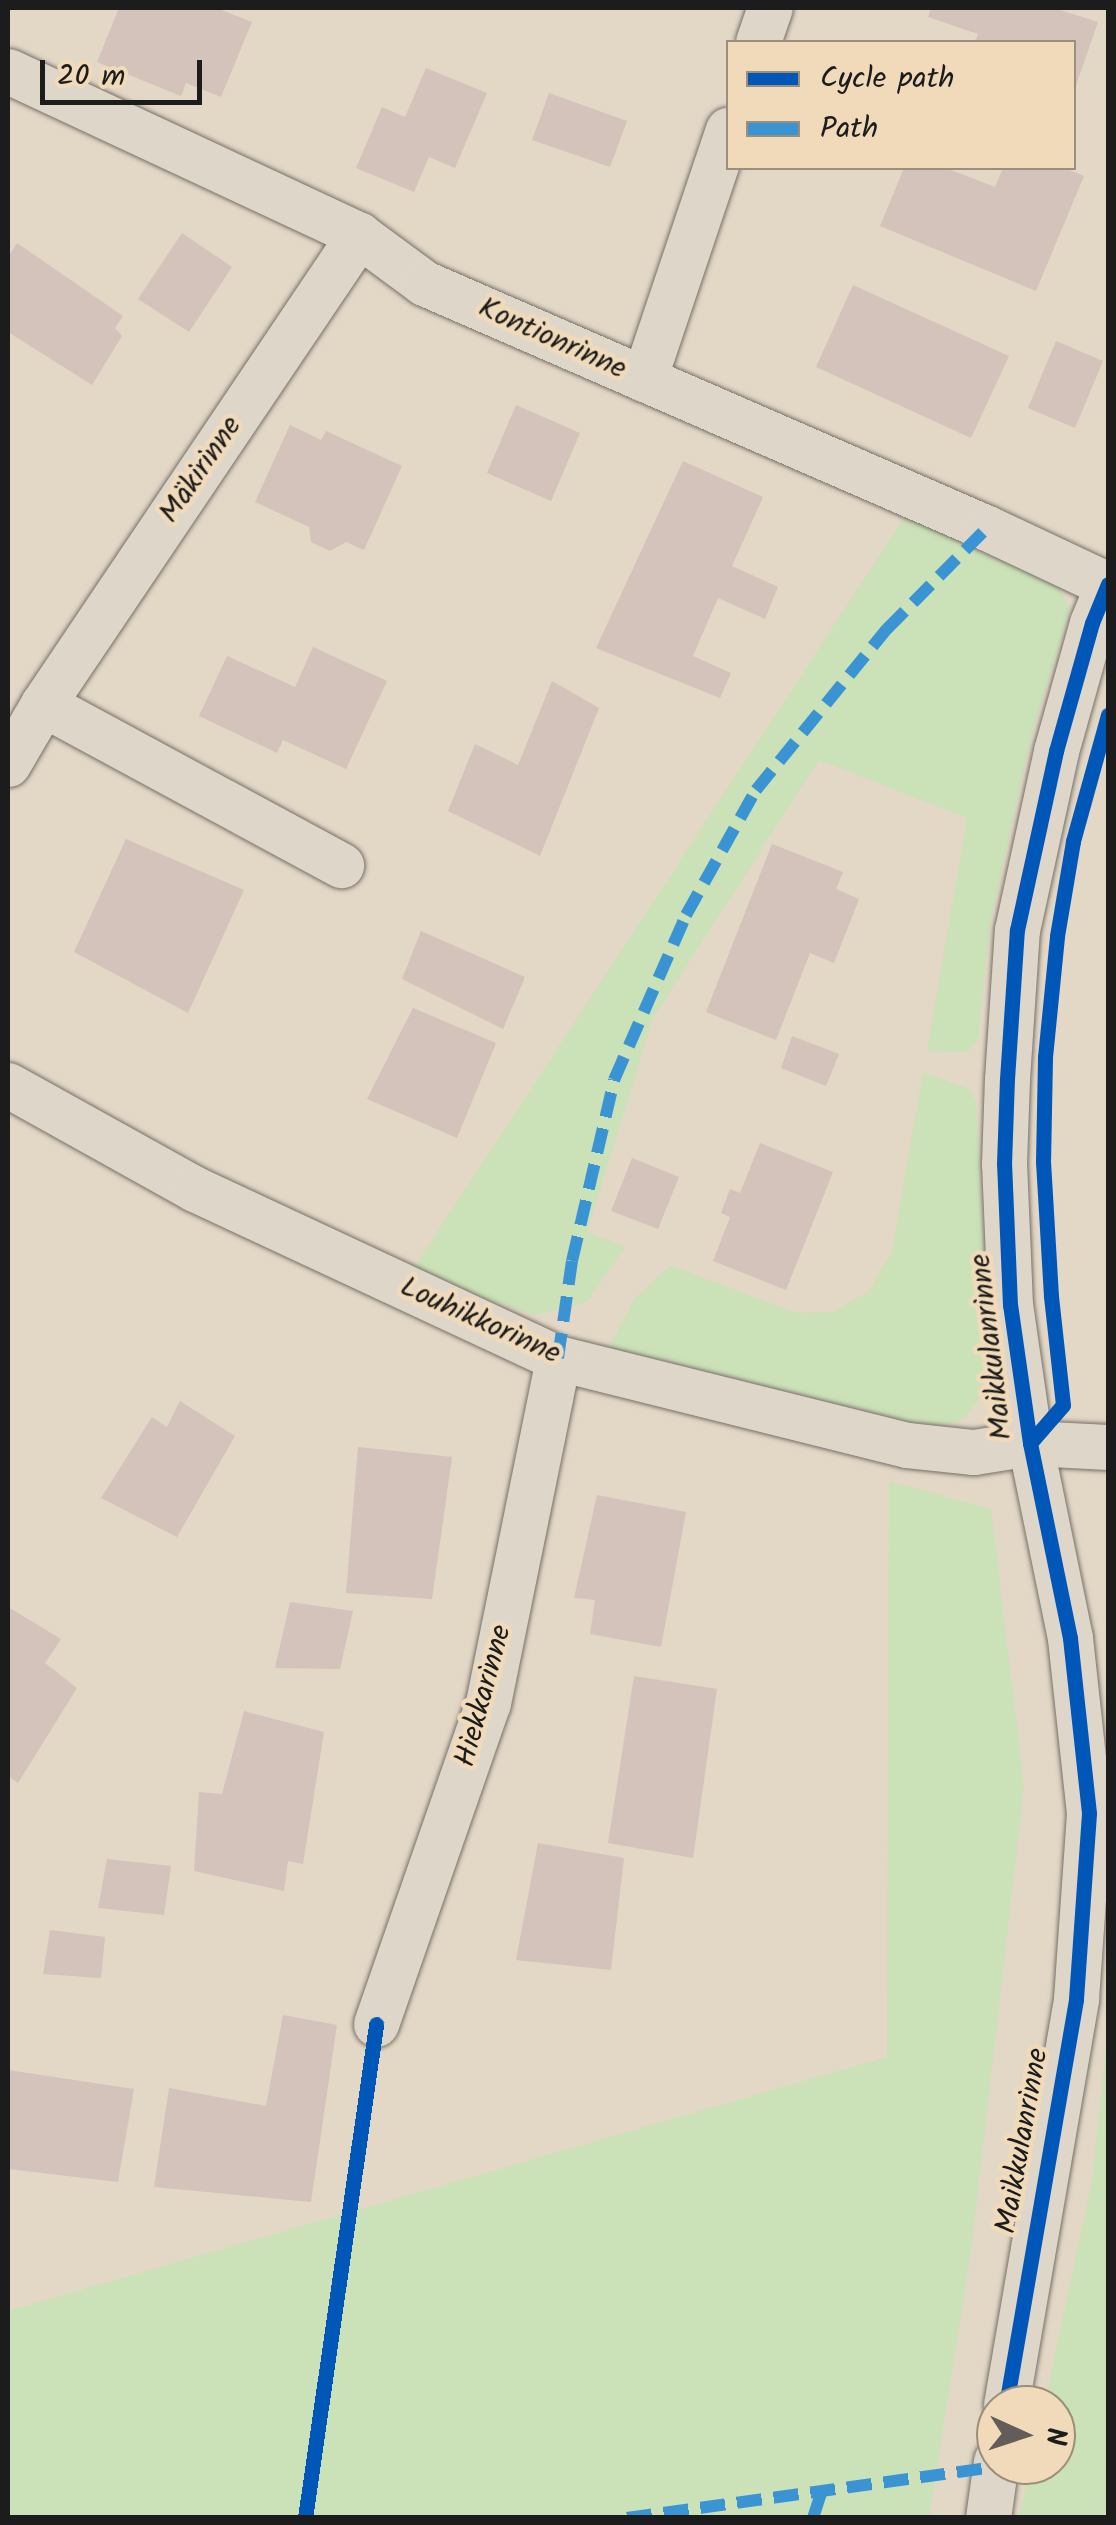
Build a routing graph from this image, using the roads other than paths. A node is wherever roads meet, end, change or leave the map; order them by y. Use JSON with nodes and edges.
{"nodes":[{"id":1,"x":770,"y":8,"type":"edge"},
{"id":2,"x":759,"y":40,"type":"edge"},
{"id":3,"x":8,"y":71,"type":"edge"},
{"id":4,"x":726,"y":136,"type":"edge"},
{"id":5,"x":360,"y":235,"type":"junction"},
{"id":6,"x":644,"y":380,"type":"junction"},
{"id":7,"x":1104,"y":605,"type":"edge"},
{"id":8,"x":43,"y":704,"type":"junction"},
{"id":9,"x":8,"y":764,"type":"edge"},
{"id":10,"x":341,"y":865,"type":"dead end"},
{"id":11,"x":8,"y":1084,"type":"edge"},
{"id":12,"x":558,"y":1358,"type":"junction"},
{"id":13,"x":1030,"y":1444,"type":"junction"},
{"id":14,"x":1108,"y":1447,"type":"edge"},
{"id":15,"x":376,"y":2024,"type":"dead end"},
{"id":16,"x":1009,"y":2385,"type":"edge"},
{"id":17,"x":993,"y":2485,"type":"edge"},
{"id":18,"x":988,"y":2518,"type":"edge"}],
"edges":[{"from":1,"to":2,"type":"street"},
{"from":3,"to":5,"type":"street","name":"Kontionrinne"},
{"from":4,"to":6,"type":"street"},
{"from":5,"to":6,"type":"street","name":"Kontionrinne"},
{"from":5,"to":8,"type":"street","name":"Mäkirinne"},
{"from":6,"to":7,"type":"street","name":"Kontionrinne"},
{"from":7,"to":13,"type":"street","name":"Maikkulanrinne"},
{"from":8,"to":9,"type":"street","name":"Mäkirinne"},
{"from":8,"to":10,"type":"street"},
{"from":11,"to":12,"type":"street","name":"Louhikkorinne"},
{"from":12,"to":13,"type":"street","name":"Louhikkorinne"},
{"from":12,"to":15,"type":"street","name":"Hiekkarinne"},
{"from":13,"to":14,"type":"street","name":"Louhikkorinne"},
{"from":13,"to":16,"type":"street","name":"Maikkulanrinne"},
{"from":17,"to":18,"type":"street"}]}
